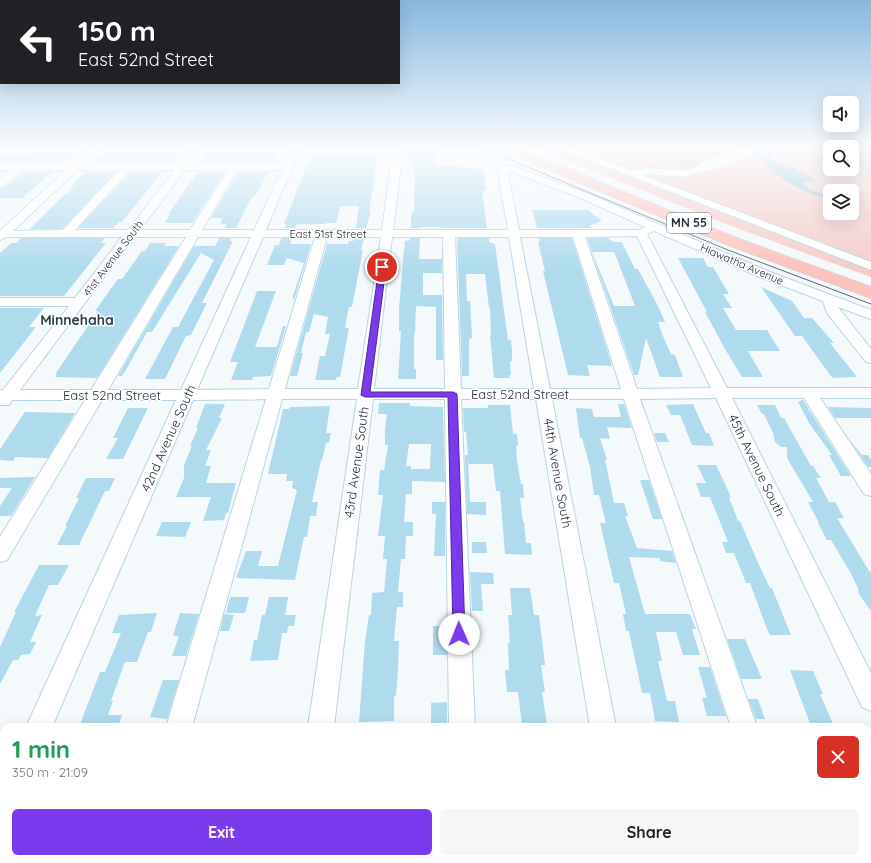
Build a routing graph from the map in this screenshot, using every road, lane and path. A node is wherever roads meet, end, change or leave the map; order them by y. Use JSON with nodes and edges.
{"nodes":[{"id":1,"x":51,"y":189,"type":"edge"},
{"id":2,"x":107,"y":189,"type":"edge"},
{"id":3,"x":165,"y":189,"type":"edge"},
{"id":4,"x":220,"y":189,"type":"edge"},
{"id":5,"x":278,"y":189,"type":"edge"},
{"id":6,"x":392,"y":189,"type":"edge"},
{"id":7,"x":508,"y":189,"type":"edge"},
{"id":8,"x":567,"y":189,"type":"edge"},
{"id":9,"x":589,"y":189,"type":"edge"},
{"id":10,"x":626,"y":189,"type":"edge"},
{"id":11,"x":669,"y":189,"type":"edge"},
{"id":12,"x":686,"y":189,"type":"edge"},
{"id":13,"x":786,"y":189,"type":"edge"},
{"id":14,"x":679,"y":193,"type":"junction"},
{"id":15,"x":823,"y":200,"type":"edge"},
{"id":16,"x":859,"y":212,"type":"edge"},
{"id":17,"x":871,"y":216,"type":"edge"},
{"id":18,"x":648,"y":230,"type":"junction"},
{"id":19,"x":386,"y":233,"type":"junction"},
{"id":20,"x":449,"y":233,"type":"junction"},
{"id":21,"x":515,"y":233,"type":"junction"},
{"id":22,"x":578,"y":233,"type":"junction"},
{"id":23,"x":66,"y":234,"type":"junction"},
{"id":24,"x":130,"y":234,"type":"junction"},
{"id":25,"x":194,"y":234,"type":"junction"},
{"id":26,"x":258,"y":234,"type":"junction"},
{"id":27,"x":322,"y":234,"type":"junction"},
{"id":28,"x":1,"y":235,"type":"edge"},
{"id":29,"x":871,"y":266,"type":"edge"},
{"id":30,"x":871,"y":284,"type":"edge"},
{"id":31,"x":871,"y":293,"type":"edge"},
{"id":32,"x":829,"y":300,"type":"junction"},
{"id":33,"x":0,"y":302,"type":"edge"},
{"id":34,"x":80,"y":302,"type":"junction"},
{"id":35,"x":871,"y":315,"type":"edge"},
{"id":36,"x":871,"y":358,"type":"edge"},
{"id":37,"x":871,"y":393,"type":"edge"},
{"id":38,"x":453,"y":394,"type":"junction"},
{"id":39,"x":543,"y":394,"type":"junction"},
{"id":40,"x":630,"y":394,"type":"junction"},
{"id":41,"x":722,"y":394,"type":"junction"},
{"id":42,"x":809,"y":394,"type":"junction"},
{"id":43,"x":96,"y":395,"type":"junction"},
{"id":44,"x":187,"y":395,"type":"junction"},
{"id":45,"x":276,"y":395,"type":"junction"},
{"id":46,"x":365,"y":395,"type":"junction"},
{"id":47,"x":3,"y":399,"type":"edge"},
{"id":48,"x":871,"y":489,"type":"edge"},
{"id":49,"x":0,"y":554,"type":"edge"},
{"id":50,"x":871,"y":699,"type":"edge"},
{"id":51,"x":41,"y":723,"type":"edge"},
{"id":52,"x":180,"y":723,"type":"edge"},
{"id":53,"x":322,"y":723,"type":"edge"},
{"id":54,"x":462,"y":723,"type":"edge"},
{"id":55,"x":602,"y":723,"type":"edge"},
{"id":56,"x":743,"y":723,"type":"edge"}],
"edges":[{"from":1,"to":28,"type":"street"},
{"from":2,"to":23,"type":"street"},
{"from":3,"to":24,"type":"street","name":"41st Avenue South"},
{"from":4,"to":25,"type":"street"},
{"from":5,"to":26,"type":"street","name":"42nd Avenue South"},
{"from":6,"to":19,"type":"street","name":"43rd Avenue South"},
{"from":7,"to":21,"type":"street","name":"44th Avenue South"},
{"from":8,"to":18,"type":"street","name":"Hiawatha Avenue"},
{"from":9,"to":31,"type":"highway","name":"Hiawatha Avenue","number":"MN 55"},
{"from":10,"to":30,"type":"highway","name":"Hiawatha Avenue","number":"MN 55"},
{"from":11,"to":14,"type":"street"},
{"from":12,"to":14,"type":"street"},
{"from":13,"to":15,"type":"path"},
{"from":14,"to":29,"type":"street"},
{"from":16,"to":17,"type":"path"},
{"from":18,"to":22,"type":"street","name":"East 51st Street"},
{"from":18,"to":32,"type":"street","name":"Hiawatha Avenue"},
{"from":18,"to":41,"type":"street","name":"45th Avenue South"},
{"from":19,"to":20,"type":"street","name":"East 51st Street"},
{"from":19,"to":27,"type":"street","name":"East 51st Street"},
{"from":19,"to":46,"type":"street","name":"43rd Avenue South"},
{"from":20,"to":21,"type":"street","name":"East 51st Street"},
{"from":20,"to":38,"type":"street"},
{"from":21,"to":22,"type":"street","name":"East 51st Street"},
{"from":21,"to":39,"type":"street","name":"44th Avenue South"},
{"from":22,"to":40,"type":"street"},
{"from":23,"to":24,"type":"street","name":"East 51st Street"},
{"from":23,"to":28,"type":"street","name":"East 51st Street"},
{"from":24,"to":25,"type":"street","name":"East 51st Street"},
{"from":24,"to":34,"type":"street","name":"41st Avenue South"},
{"from":25,"to":26,"type":"street","name":"East 51st Street"},
{"from":25,"to":43,"type":"street"},
{"from":26,"to":27,"type":"street","name":"East 51st Street"},
{"from":26,"to":44,"type":"street","name":"42nd Avenue South"},
{"from":27,"to":45,"type":"street"},
{"from":32,"to":35,"type":"street","name":"Hiawatha Avenue"},
{"from":32,"to":36,"type":"street"},
{"from":33,"to":34,"type":"street"},
{"from":34,"to":47,"type":"street","name":"41st Avenue South"},
{"from":37,"to":42,"type":"street","name":"East 52nd Street"},
{"from":38,"to":39,"type":"street","name":"East 52nd Street"},
{"from":38,"to":46,"type":"street","name":"East 52nd Street"},
{"from":38,"to":54,"type":"street"},
{"from":39,"to":40,"type":"street","name":"East 52nd Street"},
{"from":39,"to":55,"type":"street","name":"44th Avenue South"},
{"from":40,"to":41,"type":"street","name":"East 52nd Street"},
{"from":40,"to":56,"type":"street"},
{"from":41,"to":42,"type":"street","name":"East 52nd Street"},
{"from":41,"to":50,"type":"street","name":"45th Avenue South"},
{"from":42,"to":48,"type":"street"},
{"from":43,"to":44,"type":"street","name":"East 52nd Street"},
{"from":43,"to":47,"type":"street","name":"East 52nd Street"},
{"from":43,"to":49,"type":"street"},
{"from":44,"to":45,"type":"street","name":"East 52nd Street"},
{"from":44,"to":51,"type":"street","name":"42nd Avenue South"},
{"from":45,"to":46,"type":"street","name":"East 52nd Street"},
{"from":45,"to":52,"type":"street"},
{"from":46,"to":53,"type":"street","name":"43rd Avenue South"}]}
